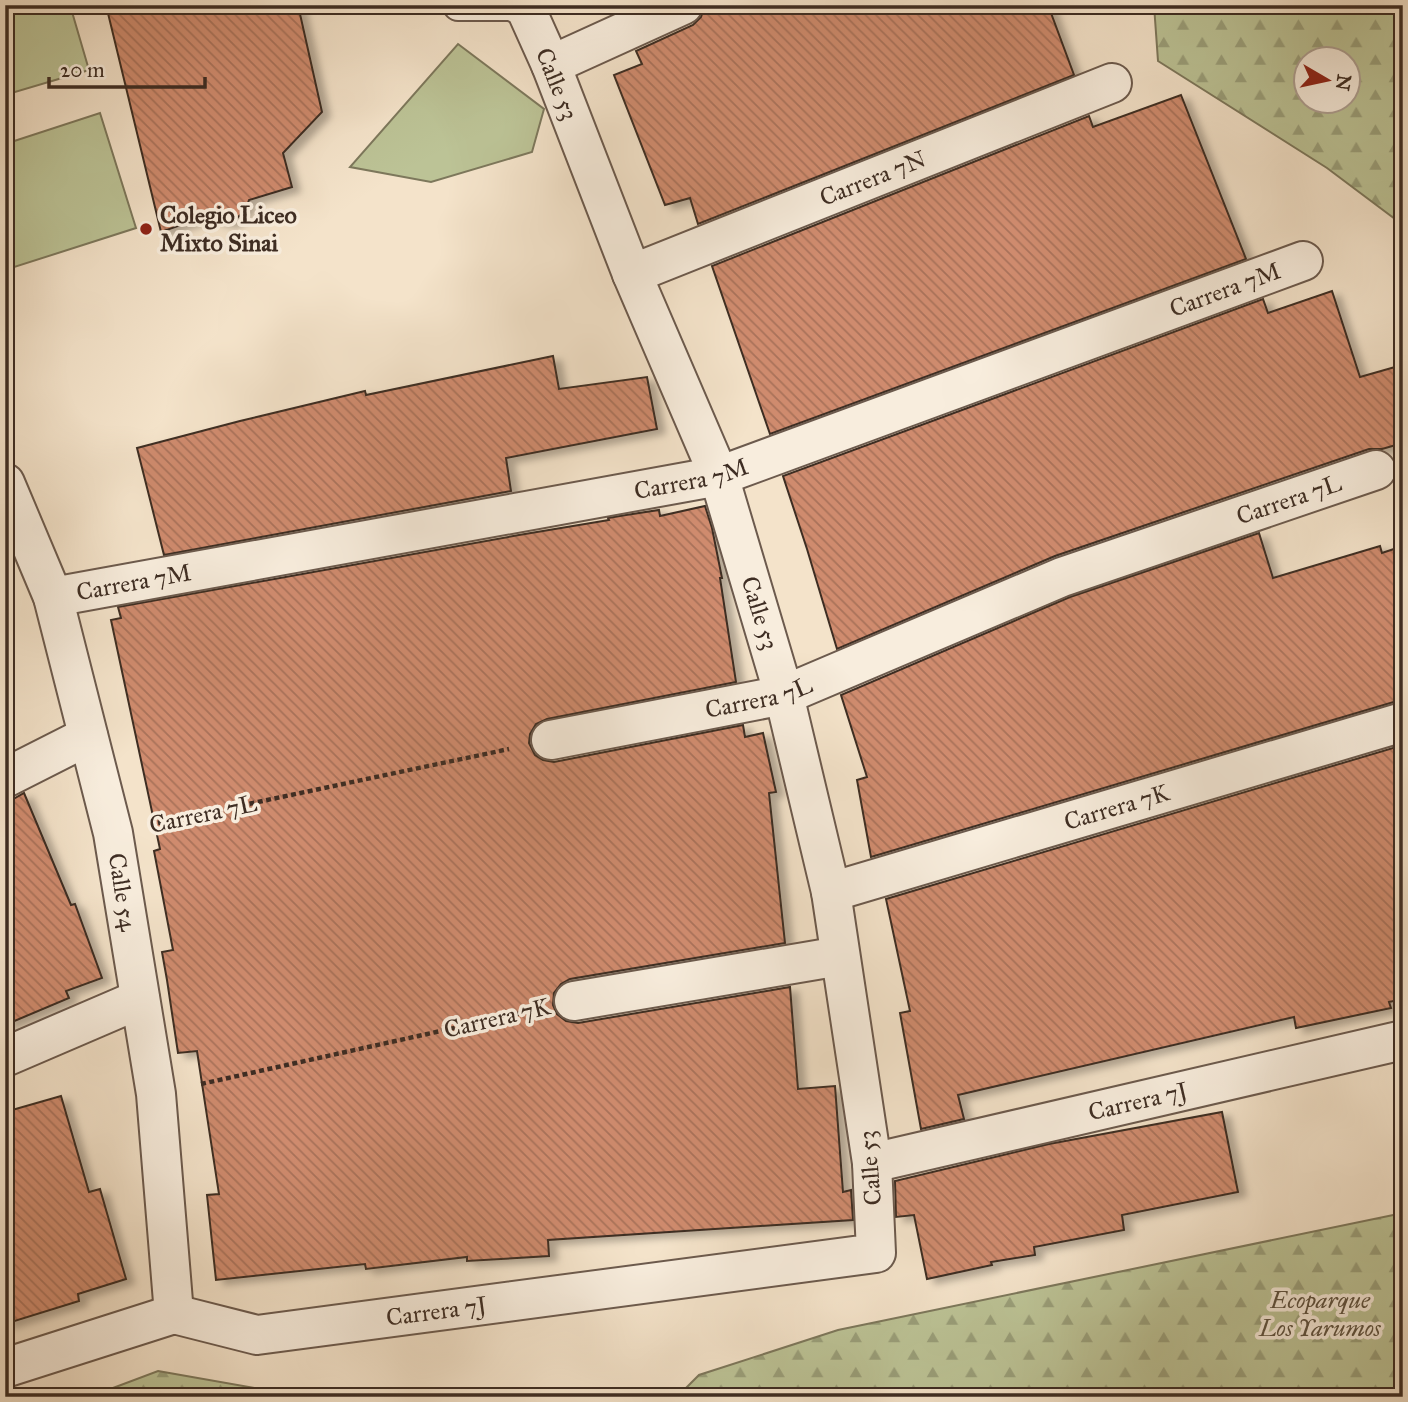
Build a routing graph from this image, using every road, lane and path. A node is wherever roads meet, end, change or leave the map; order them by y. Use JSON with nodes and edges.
{"nodes":[{"id":1,"x":683,"y":5,"type":"edge"},
{"id":2,"x":458,"y":6,"type":"edge"},
{"id":3,"x":525,"y":8,"type":"edge"},
{"id":4,"x":551,"y":65,"type":"junction"},
{"id":5,"x":1112,"y":83,"type":"dead end"},
{"id":6,"x":1303,"y":261,"type":"dead end"},
{"id":7,"x":632,"y":274,"type":"junction"},
{"id":8,"x":1376,"y":470,"type":"dead end"},
{"id":9,"x":719,"y":476,"type":"junction"},
{"id":10,"x":8,"y":499,"type":"edge"},
{"id":11,"x":53,"y":597,"type":"junction"},
{"id":12,"x":784,"y":695,"type":"junction"},
{"id":13,"x":1403,"y":722,"type":"edge"},
{"id":14,"x":88,"y":736,"type":"junction"},
{"id":15,"x":551,"y":740,"type":"joint"},
{"id":16,"x":5,"y":778,"type":"edge"},
{"id":17,"x":113,"y":833,"type":"junction"},
{"id":18,"x":831,"y":892,"type":"junction"},
{"id":19,"x":841,"y":956,"type":"junction"},
{"id":20,"x":140,"y":999,"type":"junction"},
{"id":21,"x":574,"y":1001,"type":"joint"},
{"id":22,"x":1403,"y":1040,"type":"edge"},
{"id":23,"x":5,"y":1057,"type":"edge"},
{"id":24,"x":156,"y":1094,"type":"junction"},
{"id":25,"x":872,"y":1163,"type":"junction"},
{"id":26,"x":876,"y":1253,"type":"joint"},
{"id":27,"x":174,"y":1314,"type":"junction"},
{"id":28,"x":5,"y":1368,"type":"edge"}],
"edges":[{"from":1,"to":4,"type":"street"},
{"from":2,"to":3,"type":"lane"},
{"from":3,"to":4,"type":"street","name":"Calle 53"},
{"from":4,"to":7,"type":"street","name":"Calle 53"},
{"from":5,"to":7,"type":"street","name":"Carrera 7N"},
{"from":6,"to":9,"type":"street","name":"Carrera 7M"},
{"from":7,"to":9,"type":"street","name":"Calle 53"},
{"from":8,"to":12,"type":"street","name":"Carrera 7L"},
{"from":9,"to":11,"type":"street","name":"Carrera 7M"},
{"from":9,"to":12,"type":"street","name":"Calle 53"},
{"from":10,"to":11,"type":"street","name":"Calle 54"},
{"from":11,"to":14,"type":"street","name":"Calle 54"},
{"from":12,"to":15,"type":"street","name":"Carrera 7L"},
{"from":12,"to":18,"type":"street","name":"Calle 53"},
{"from":13,"to":18,"type":"street","name":"Carrera 7K"},
{"from":14,"to":16,"type":"street"},
{"from":14,"to":17,"type":"street","name":"Calle 54"},
{"from":15,"to":17,"type":"path","name":"Carrera 7L"},
{"from":17,"to":20,"type":"street","name":"Calle 54"},
{"from":18,"to":19,"type":"street","name":"Calle 53"},
{"from":19,"to":21,"type":"street","name":"Carrera 7K"},
{"from":19,"to":25,"type":"street","name":"Calle 53"},
{"from":20,"to":23,"type":"street"},
{"from":20,"to":24,"type":"street","name":"Calle 54"},
{"from":21,"to":24,"type":"path","name":"Carrera 7K"},
{"from":22,"to":25,"type":"street","name":"Carrera 7J"},
{"from":24,"to":27,"type":"street","name":"Calle 54"},
{"from":25,"to":26,"type":"street","name":"Calle 53"},
{"from":26,"to":27,"type":"street","name":"Carrera 7J"},
{"from":27,"to":28,"type":"street"}]}
